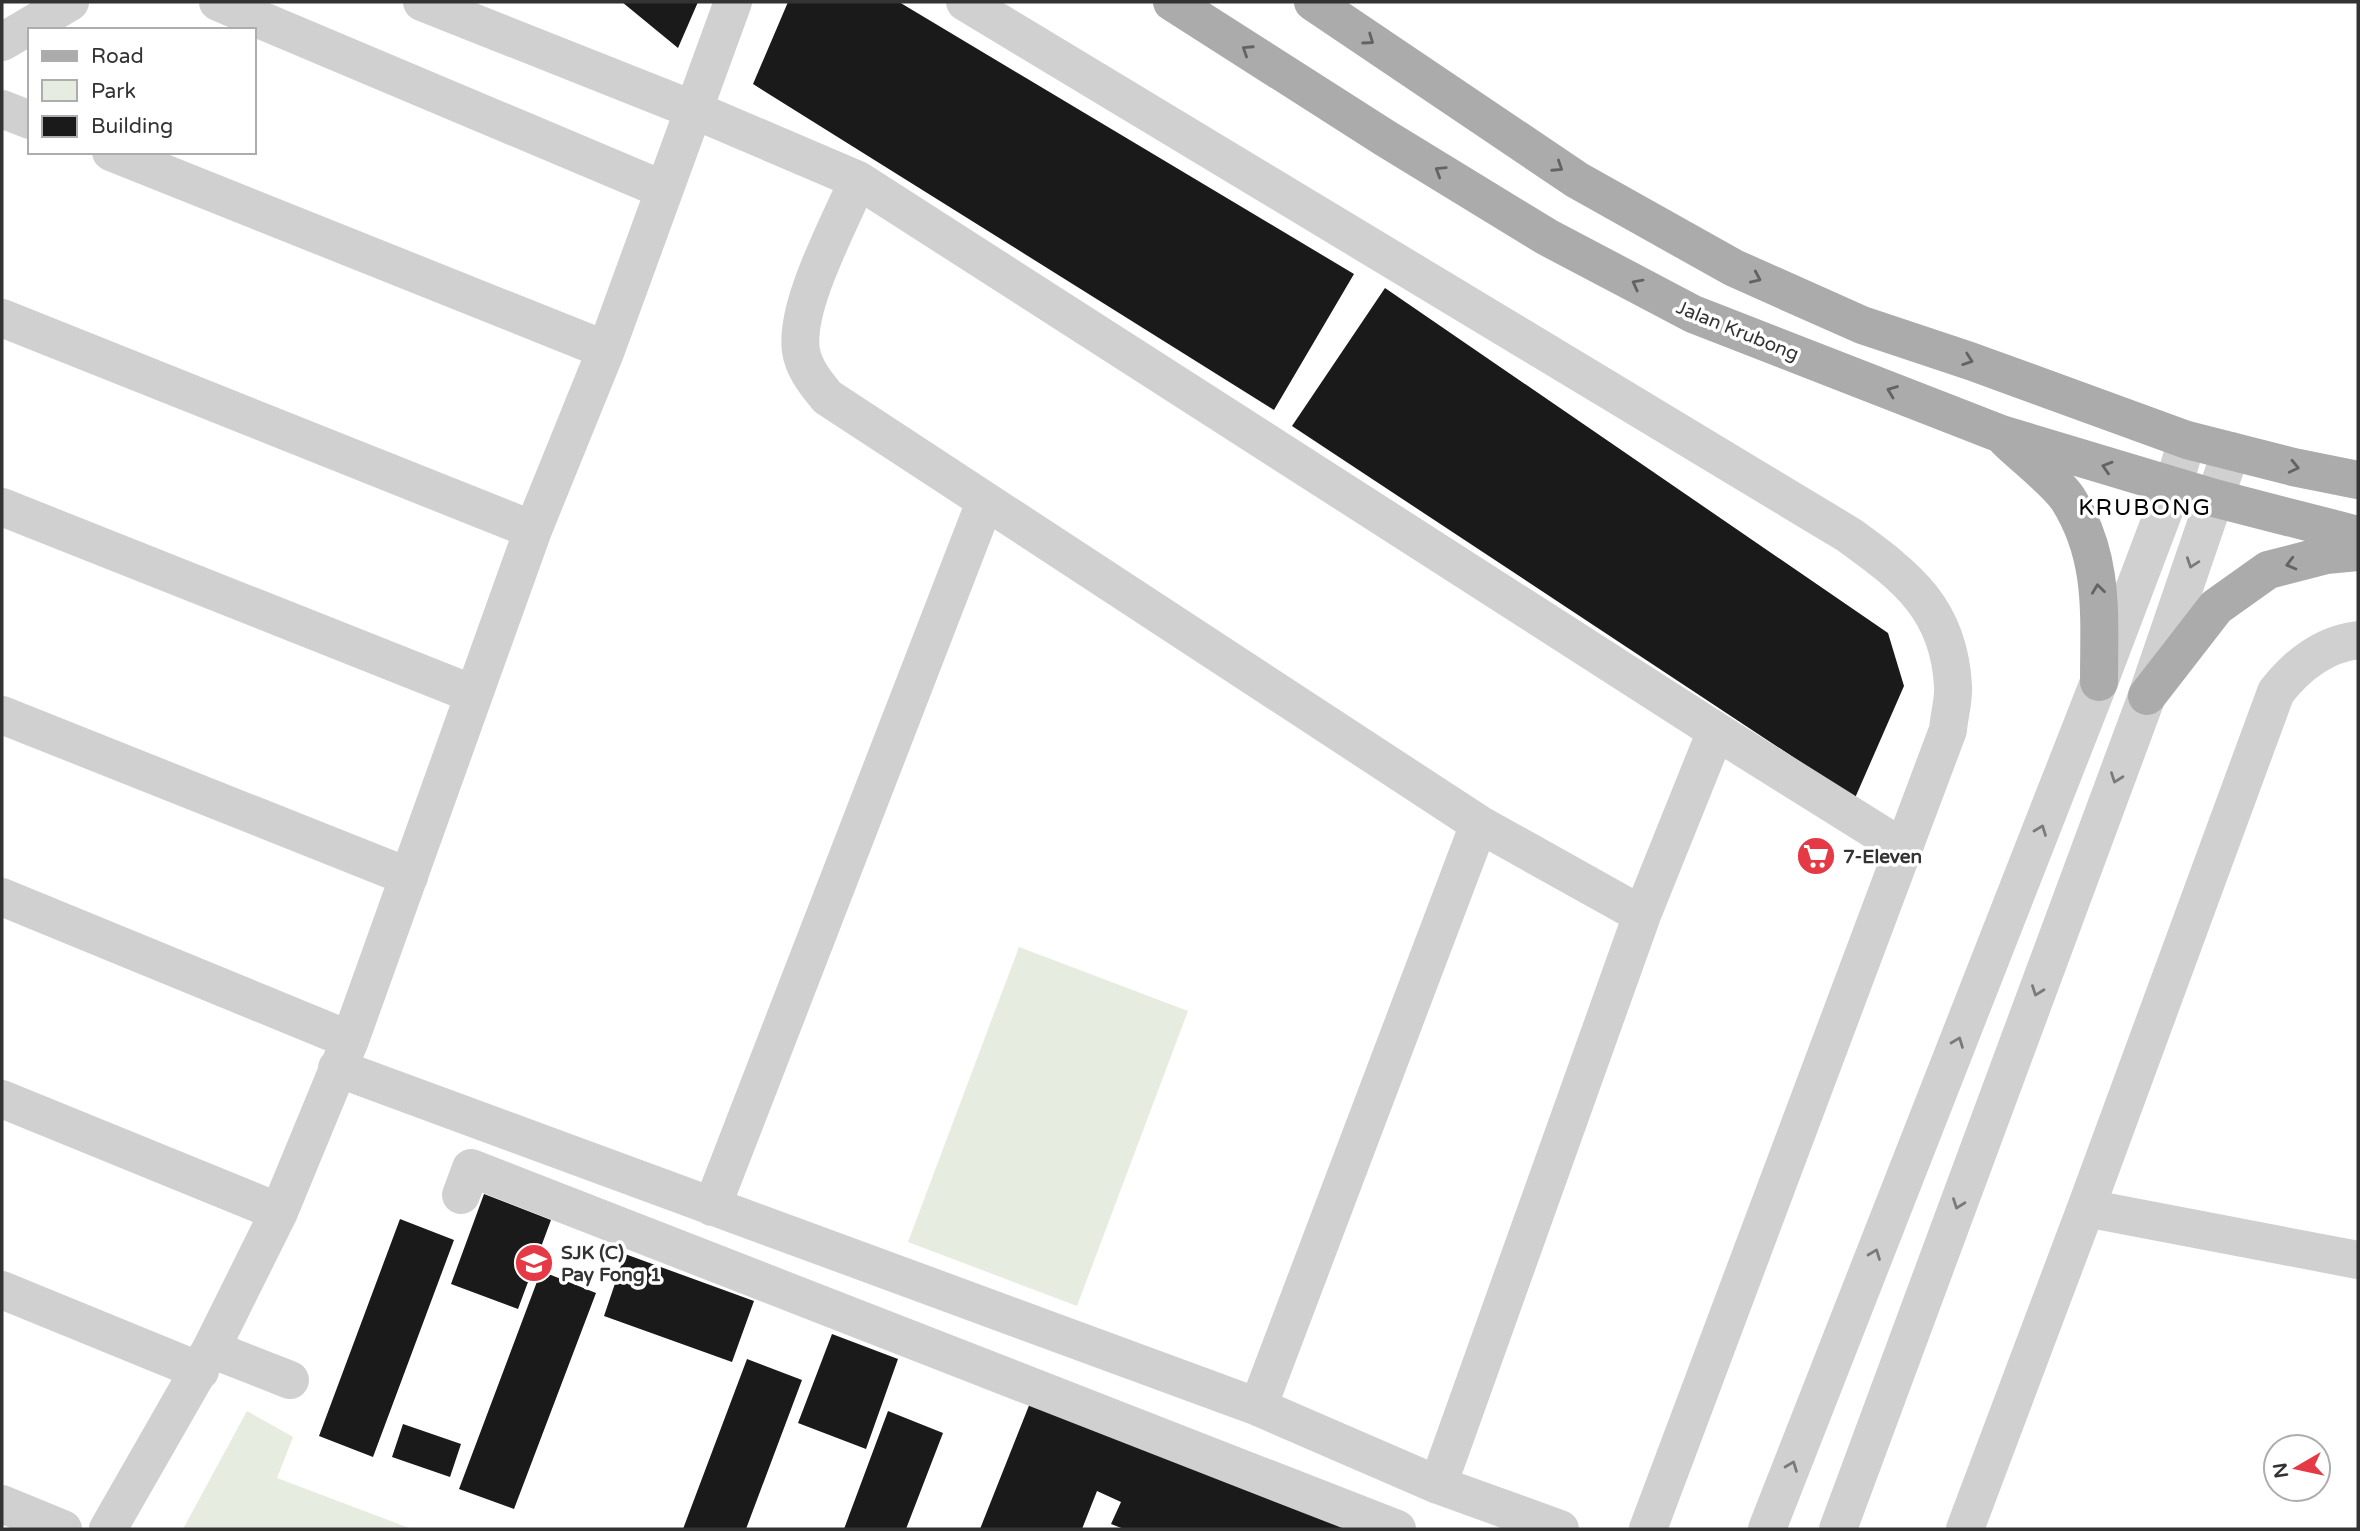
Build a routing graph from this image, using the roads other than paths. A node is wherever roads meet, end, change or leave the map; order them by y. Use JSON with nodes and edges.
{"nodes":[{"id":1,"x":70,"y":2,"type":"edge"},
{"id":2,"x":218,"y":2,"type":"edge"},
{"id":3,"x":422,"y":2,"type":"edge"},
{"id":4,"x":733,"y":2,"type":"edge"},
{"id":5,"x":965,"y":2,"type":"edge"},
{"id":6,"x":1172,"y":2,"type":"edge"},
{"id":7,"x":1313,"y":2,"type":"edge"},
{"id":8,"x":2,"y":43,"type":"edge"},
{"id":9,"x":2,"y":109,"type":"edge"},
{"id":10,"x":694,"y":110,"type":"junction"},
{"id":11,"x":28,"y":119,"type":"edge"},
{"id":12,"x":116,"y":154,"type":"edge"},
{"id":13,"x":858,"y":180,"type":"junction"},
{"id":14,"x":664,"y":190,"type":"junction"},
{"id":15,"x":2,"y":318,"type":"edge"},
{"id":16,"x":606,"y":350,"type":"junction"},
{"id":17,"x":2001,"y":434,"type":"junction"},
{"id":18,"x":2187,"y":440,"type":"junction"},
{"id":19,"x":2231,"y":451,"type":"junction"},
{"id":20,"x":2358,"y":480,"type":"edge"},
{"id":21,"x":2172,"y":487,"type":"junction"},
{"id":22,"x":2214,"y":499,"type":"junction"},
{"id":23,"x":985,"y":502,"type":"junction"},
{"id":24,"x":2,"y":507,"type":"edge"},
{"id":25,"x":533,"y":530,"type":"junction"},
{"id":26,"x":2358,"y":535,"type":"edge"},
{"id":27,"x":2358,"y":552,"type":"edge"},
{"id":28,"x":2358,"y":640,"type":"edge"},
{"id":29,"x":2099,"y":682,"type":"junction"},
{"id":30,"x":473,"y":694,"type":"junction"},
{"id":31,"x":2147,"y":696,"type":"junction"},
{"id":32,"x":2,"y":715,"type":"edge"},
{"id":33,"x":1716,"y":731,"type":"junction"},
{"id":34,"x":1479,"y":824,"type":"junction"},
{"id":35,"x":1903,"y":848,"type":"junction"},
{"id":36,"x":409,"y":877,"type":"junction"},
{"id":37,"x":2,"y":897,"type":"edge"},
{"id":38,"x":1642,"y":915,"type":"junction"},
{"id":39,"x":344,"y":1054,"type":"junction"},
{"id":40,"x":2,"y":1099,"type":"edge"},
{"id":41,"x":461,"y":1195,"type":"dead end"},
{"id":42,"x":712,"y":1207,"type":"junction"},
{"id":43,"x":2086,"y":1208,"type":"junction"},
{"id":44,"x":279,"y":1212,"type":"junction"},
{"id":45,"x":2358,"y":1260,"type":"edge"},
{"id":46,"x":2,"y":1290,"type":"edge"},
{"id":47,"x":206,"y":1360,"type":"junction"},
{"id":48,"x":290,"y":1380,"type":"dead end"},
{"id":49,"x":1258,"y":1408,"type":"junction"},
{"id":50,"x":1438,"y":1485,"type":"junction"},
{"id":51,"x":2,"y":1504,"type":"edge"},
{"id":52,"x":63,"y":1529,"type":"edge"},
{"id":53,"x":108,"y":1529,"type":"edge"},
{"id":54,"x":1396,"y":1529,"type":"edge"},
{"id":55,"x":1560,"y":1529,"type":"edge"},
{"id":56,"x":1648,"y":1529,"type":"edge"},
{"id":57,"x":1767,"y":1529,"type":"edge"},
{"id":58,"x":1838,"y":1529,"type":"edge"},
{"id":59,"x":1965,"y":1529,"type":"edge"}],
"edges":[{"from":1,"to":8,"type":"street"},
{"from":2,"to":14,"type":"street"},
{"from":3,"to":10,"type":"street"},
{"from":4,"to":10,"type":"street"},
{"from":5,"to":35,"type":"street"},
{"from":17,"to":6,"type":"main road","name":"Jalan Krubong","one_way":true},
{"from":7,"to":18,"type":"main road","one_way":true},
{"from":9,"to":11,"type":"street"},
{"from":10,"to":13,"type":"street"},
{"from":10,"to":14,"type":"street"},
{"from":12,"to":16,"type":"street"},
{"from":13,"to":23,"type":"street"},
{"from":13,"to":33,"type":"street"},
{"from":14,"to":16,"type":"street"},
{"from":15,"to":25,"type":"street"},
{"from":16,"to":25,"type":"street"},
{"from":21,"to":17,"type":"main road","name":"Jalan Krubong","one_way":true},
{"from":29,"to":17,"type":"main road","one_way":true},
{"from":18,"to":19,"type":"main road"},
{"from":18,"to":21,"type":"street"},
{"from":19,"to":20,"type":"main road","one_way":true},
{"from":19,"to":22,"type":"street"},
{"from":21,"to":22,"type":"main road","name":"Jalan Krubong"},
{"from":21,"to":29,"type":"street"},
{"from":22,"to":26,"type":"main road","name":"Jalan Krubong"},
{"from":22,"to":31,"type":"street","one_way":true},
{"from":23,"to":34,"type":"street"},
{"from":23,"to":42,"type":"street"},
{"from":24,"to":30,"type":"street"},
{"from":25,"to":30,"type":"street"},
{"from":27,"to":31,"type":"main road","one_way":true},
{"from":28,"to":43,"type":"street"},
{"from":57,"to":29,"type":"street","one_way":true},
{"from":30,"to":36,"type":"street"},
{"from":31,"to":58,"type":"street","one_way":true},
{"from":32,"to":36,"type":"street"},
{"from":33,"to":35,"type":"street"},
{"from":33,"to":38,"type":"street"},
{"from":34,"to":38,"type":"street"},
{"from":34,"to":49,"type":"street"},
{"from":35,"to":56,"type":"street"},
{"from":36,"to":39,"type":"street"},
{"from":37,"to":39,"type":"street"},
{"from":38,"to":50,"type":"street"},
{"from":39,"to":42,"type":"street"},
{"from":39,"to":44,"type":"street"},
{"from":40,"to":44,"type":"street"},
{"from":41,"to":54,"type":"street"},
{"from":42,"to":49,"type":"street"},
{"from":43,"to":45,"type":"street"},
{"from":43,"to":59,"type":"street"},
{"from":44,"to":47,"type":"street"},
{"from":46,"to":47,"type":"street"},
{"from":47,"to":48,"type":"street"},
{"from":47,"to":53,"type":"street"},
{"from":49,"to":50,"type":"street"},
{"from":50,"to":55,"type":"street"},
{"from":51,"to":52,"type":"street"}]}
